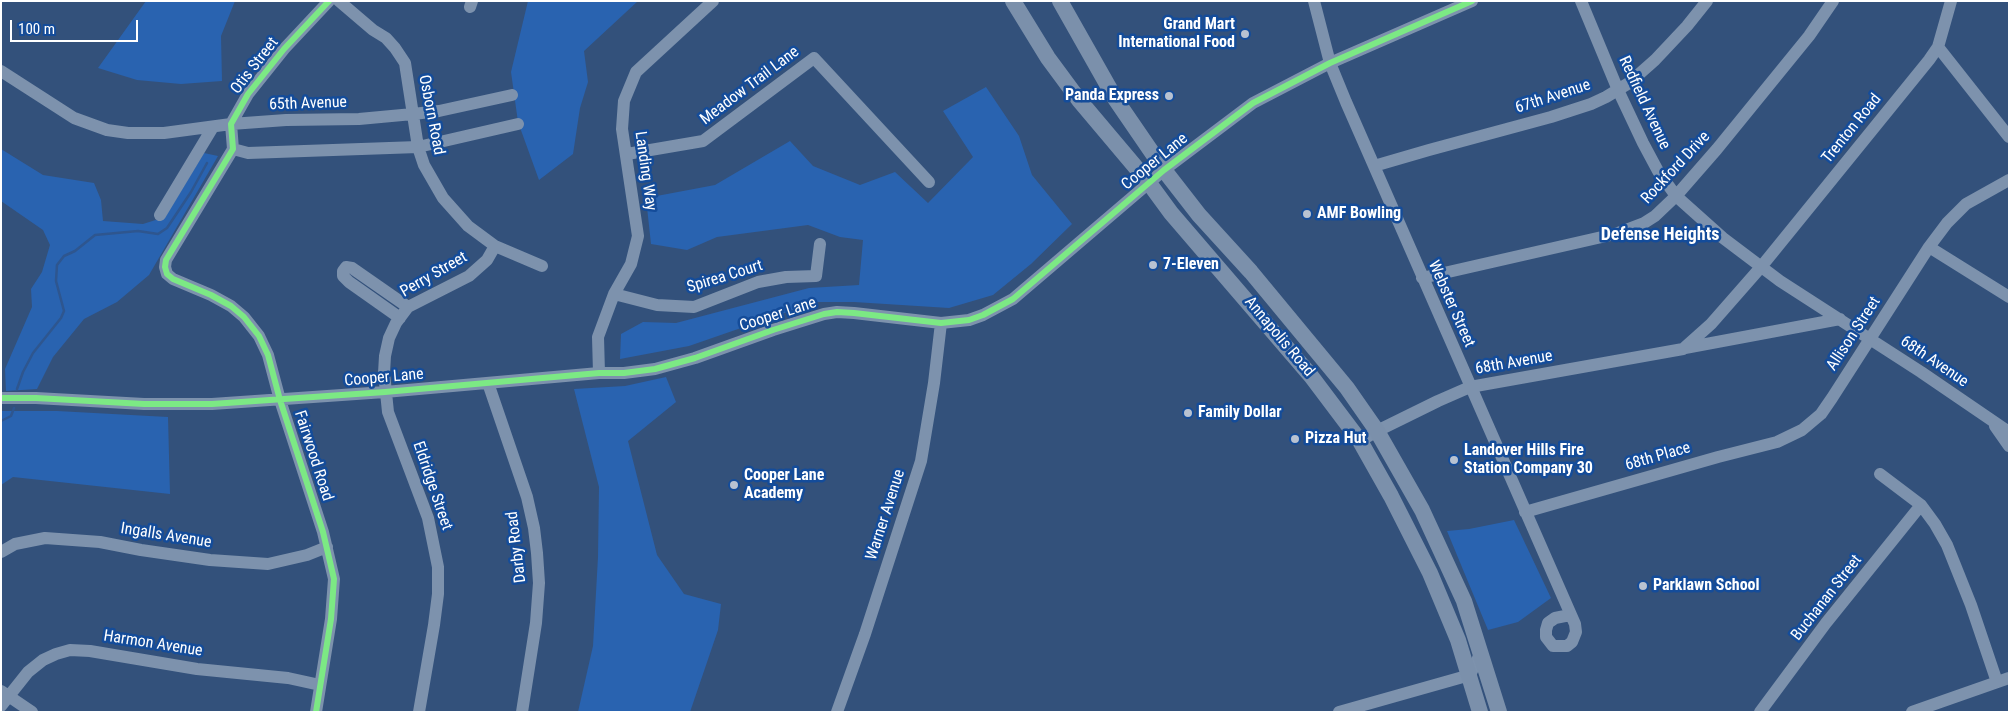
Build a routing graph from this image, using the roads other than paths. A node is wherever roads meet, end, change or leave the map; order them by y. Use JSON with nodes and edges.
{"nodes":[{"id":1,"x":328,"y":1,"type":"edge"},
{"id":2,"x":339,"y":1,"type":"edge"},
{"id":3,"x":713,"y":1,"type":"edge"},
{"id":4,"x":1013,"y":1,"type":"edge"},
{"id":5,"x":1314,"y":1,"type":"edge"},
{"id":6,"x":1472,"y":1,"type":"edge"},
{"id":7,"x":1581,"y":1,"type":"edge"},
{"id":8,"x":1707,"y":1,"type":"edge"},
{"id":9,"x":1833,"y":1,"type":"edge"},
{"id":10,"x":1950,"y":1,"type":"edge"},
{"id":11,"x":1063,"y":4,"type":"edge"},
{"id":12,"x":1938,"y":47,"type":"junction"},
{"id":13,"x":1330,"y":62,"type":"junction"},
{"id":14,"x":1,"y":71,"type":"edge"},
{"id":15,"x":1618,"y":90,"type":"junction"},
{"id":16,"x":512,"y":95,"type":"dead end"},
{"id":17,"x":413,"y":114,"type":"junction"},
{"id":18,"x":231,"y":124,"type":"junction"},
{"id":19,"x":518,"y":124,"type":"dead end"},
{"id":20,"x":213,"y":127,"type":"junction"},
{"id":21,"x":2009,"y":137,"type":"edge"},
{"id":22,"x":418,"y":147,"type":"junction"},
{"id":23,"x":233,"y":149,"type":"junction"},
{"id":24,"x":627,"y":154,"type":"junction"},
{"id":25,"x":1374,"y":166,"type":"junction"},
{"id":26,"x":1164,"y":170,"type":"junction"},
{"id":27,"x":2009,"y":180,"type":"edge"},
{"id":28,"x":929,"y":182,"type":"dead end"},
{"id":29,"x":1149,"y":183,"type":"junction"},
{"id":30,"x":1676,"y":196,"type":"junction"},
{"id":31,"x":160,"y":215,"type":"dead end"},
{"id":32,"x":820,"y":244,"type":"dead end"},
{"id":33,"x":495,"y":246,"type":"junction"},
{"id":34,"x":1929,"y":246,"type":"junction"},
{"id":35,"x":542,"y":266,"type":"dead end"},
{"id":36,"x":1761,"y":267,"type":"junction"},
{"id":37,"x":1422,"y":278,"type":"junction"},
{"id":38,"x":614,"y":294,"type":"junction"},
{"id":39,"x":2009,"y":297,"type":"edge"},
{"id":40,"x":1840,"y":319,"type":"junction"},
{"id":41,"x":941,"y":323,"type":"junction"},
{"id":42,"x":1870,"y":339,"type":"junction"},
{"id":43,"x":1684,"y":348,"type":"junction"},
{"id":44,"x":599,"y":373,"type":"junction"},
{"id":45,"x":488,"y":383,"type":"junction"},
{"id":46,"x":1470,"y":387,"type":"junction"},
{"id":47,"x":385,"y":392,"type":"junction"},
{"id":48,"x":1,"y":398,"type":"edge"},
{"id":49,"x":280,"y":400,"type":"junction"},
{"id":50,"x":1991,"y":420,"type":"junction"},
{"id":51,"x":1377,"y":431,"type":"junction"},
{"id":52,"x":1798,"y":432,"type":"joint"},
{"id":53,"x":2009,"y":432,"type":"edge"},
{"id":54,"x":1360,"y":441,"type":"junction"},
{"id":55,"x":2009,"y":446,"type":"edge"},
{"id":56,"x":1880,"y":474,"type":"dead end"},
{"id":57,"x":1921,"y":505,"type":"junction"},
{"id":58,"x":1525,"y":512,"type":"junction"},
{"id":59,"x":326,"y":547,"type":"junction"},
{"id":60,"x":1,"y":552,"type":"edge"},
{"id":61,"x":1570,"y":615,"type":"dead end"},
{"id":62,"x":1481,"y":652,"type":"junction"},
{"id":63,"x":1470,"y":675,"type":"junction"},
{"id":64,"x":2003,"y":680,"type":"edge"},
{"id":65,"x":320,"y":685,"type":"junction"},
{"id":66,"x":6,"y":693,"type":"edge"},
{"id":67,"x":1,"y":706,"type":"edge"},
{"id":68,"x":32,"y":712,"type":"edge"},
{"id":69,"x":316,"y":712,"type":"edge"},
{"id":70,"x":418,"y":712,"type":"edge"},
{"id":71,"x":522,"y":712,"type":"edge"},
{"id":72,"x":837,"y":712,"type":"edge"},
{"id":73,"x":1340,"y":712,"type":"edge"},
{"id":74,"x":1480,"y":712,"type":"edge"},
{"id":75,"x":1499,"y":712,"type":"edge"},
{"id":76,"x":1760,"y":712,"type":"edge"},
{"id":77,"x":1912,"y":712,"type":"edge"}],
"edges":[{"from":1,"to":18,"type":"street","name":"Otis Street"},
{"from":2,"to":17,"type":"street","name":"Osborn Road"},
{"from":3,"to":24,"type":"street","name":"Landing Way"},
{"from":4,"to":29,"type":"main road","name":"Annapolis Road"},
{"from":5,"to":13,"type":"street","name":"Webster Street"},
{"from":6,"to":13,"type":"street","name":"Cooper Lane"},
{"from":7,"to":15,"type":"street","name":"Redfield Avenue"},
{"from":8,"to":15,"type":"street","name":"67th Avenue"},
{"from":9,"to":30,"type":"street","name":"Rockford Drive"},
{"from":10,"to":12,"type":"street","name":"Trenton Road"},
{"from":11,"to":26,"type":"main road","name":"Annapolis Road"},
{"from":12,"to":21,"type":"street"},
{"from":12,"to":36,"type":"street","name":"Trenton Road"},
{"from":13,"to":25,"type":"street","name":"Webster Street"},
{"from":13,"to":26,"type":"street","name":"Cooper Lane"},
{"from":14,"to":20,"type":"street","name":"65th Avenue"},
{"from":15,"to":25,"type":"street","name":"67th Avenue"},
{"from":15,"to":30,"type":"street","name":"Redfield Avenue"},
{"from":16,"to":17,"type":"street","name":"65th Avenue"},
{"from":17,"to":18,"type":"street","name":"65th Avenue"},
{"from":17,"to":22,"type":"street","name":"Osborn Road"},
{"from":18,"to":20,"type":"street","name":"65th Avenue"},
{"from":18,"to":23,"type":"street"},
{"from":19,"to":22,"type":"street"},
{"from":20,"to":31,"type":"street"},
{"from":22,"to":23,"type":"street"},
{"from":22,"to":33,"type":"street","name":"Osborn Road"},
{"from":23,"to":49,"type":"street","name":"Fairwood Road"},
{"from":24,"to":28,"type":"street","name":"Meadow Trail Lane"},
{"from":24,"to":38,"type":"street","name":"Landing Way"},
{"from":25,"to":37,"type":"street","name":"Webster Street"},
{"from":26,"to":29,"type":"street","name":"Cooper Lane"},
{"from":26,"to":51,"type":"main road","name":"Annapolis Road"},
{"from":27,"to":34,"type":"street","name":"Allison Street"},
{"from":29,"to":41,"type":"street","name":"Cooper Lane"},
{"from":29,"to":54,"type":"main road","name":"Annapolis Road"},
{"from":30,"to":36,"type":"street","name":"Redfield Avenue"},
{"from":30,"to":37,"type":"street","name":"Rockford Drive"},
{"from":32,"to":38,"type":"street","name":"Spirea Court"},
{"from":33,"to":35,"type":"street","name":"Osborn Road"},
{"from":33,"to":47,"type":"street","name":"Perry Street"},
{"from":34,"to":39,"type":"street"},
{"from":34,"to":42,"type":"street","name":"Allison Street"},
{"from":36,"to":40,"type":"street","name":"68th Avenue"},
{"from":36,"to":43,"type":"street"},
{"from":37,"to":46,"type":"street","name":"Webster Street"},
{"from":38,"to":44,"type":"street","name":"Landing Way"},
{"from":40,"to":42,"type":"street","name":"68th Avenue"},
{"from":40,"to":43,"type":"street","name":"68th Avenue"},
{"from":41,"to":44,"type":"street","name":"Cooper Lane"},
{"from":41,"to":72,"type":"street","name":"Warner Avenue"},
{"from":42,"to":50,"type":"street","name":"68th Avenue"},
{"from":42,"to":52,"type":"street","name":"Allison Street"},
{"from":43,"to":46,"type":"street","name":"68th Avenue"},
{"from":44,"to":45,"type":"street","name":"Cooper Lane"},
{"from":45,"to":47,"type":"street","name":"Cooper Lane"},
{"from":45,"to":71,"type":"street","name":"Darby Road"},
{"from":46,"to":51,"type":"street","name":"68th Avenue"},
{"from":46,"to":58,"type":"street","name":"Webster Street"},
{"from":47,"to":49,"type":"street","name":"Cooper Lane"},
{"from":47,"to":70,"type":"street","name":"Eldridge Street"},
{"from":48,"to":49,"type":"street","name":"Cooper Lane"},
{"from":49,"to":59,"type":"street","name":"Fairwood Road"},
{"from":50,"to":53,"type":"street","name":"68th Avenue"},
{"from":50,"to":55,"type":"street"},
{"from":51,"to":54,"type":"street","name":"68th Avenue"},
{"from":51,"to":62,"type":"main road","name":"Annapolis Road"},
{"from":52,"to":58,"type":"street","name":"68th Place"},
{"from":54,"to":63,"type":"main road","name":"Annapolis Road"},
{"from":56,"to":57,"type":"street"},
{"from":57,"to":64,"type":"street"},
{"from":57,"to":76,"type":"street","name":"Buchanan Street"},
{"from":58,"to":61,"type":"street","name":"Webster Street"},
{"from":59,"to":60,"type":"street","name":"Ingalls Avenue"},
{"from":59,"to":65,"type":"street","name":"Fairwood Road"},
{"from":62,"to":63,"type":"street"},
{"from":62,"to":75,"type":"main road","name":"Annapolis Road"},
{"from":63,"to":73,"type":"street"},
{"from":63,"to":74,"type":"main road","name":"Annapolis Road"},
{"from":64,"to":77,"type":"street"},
{"from":65,"to":66,"type":"street","name":"Harmon Avenue"},
{"from":65,"to":69,"type":"street","name":"Fairwood Road"},
{"from":66,"to":67,"type":"street","name":"Harmon Avenue"},
{"from":66,"to":68,"type":"street"}]}
